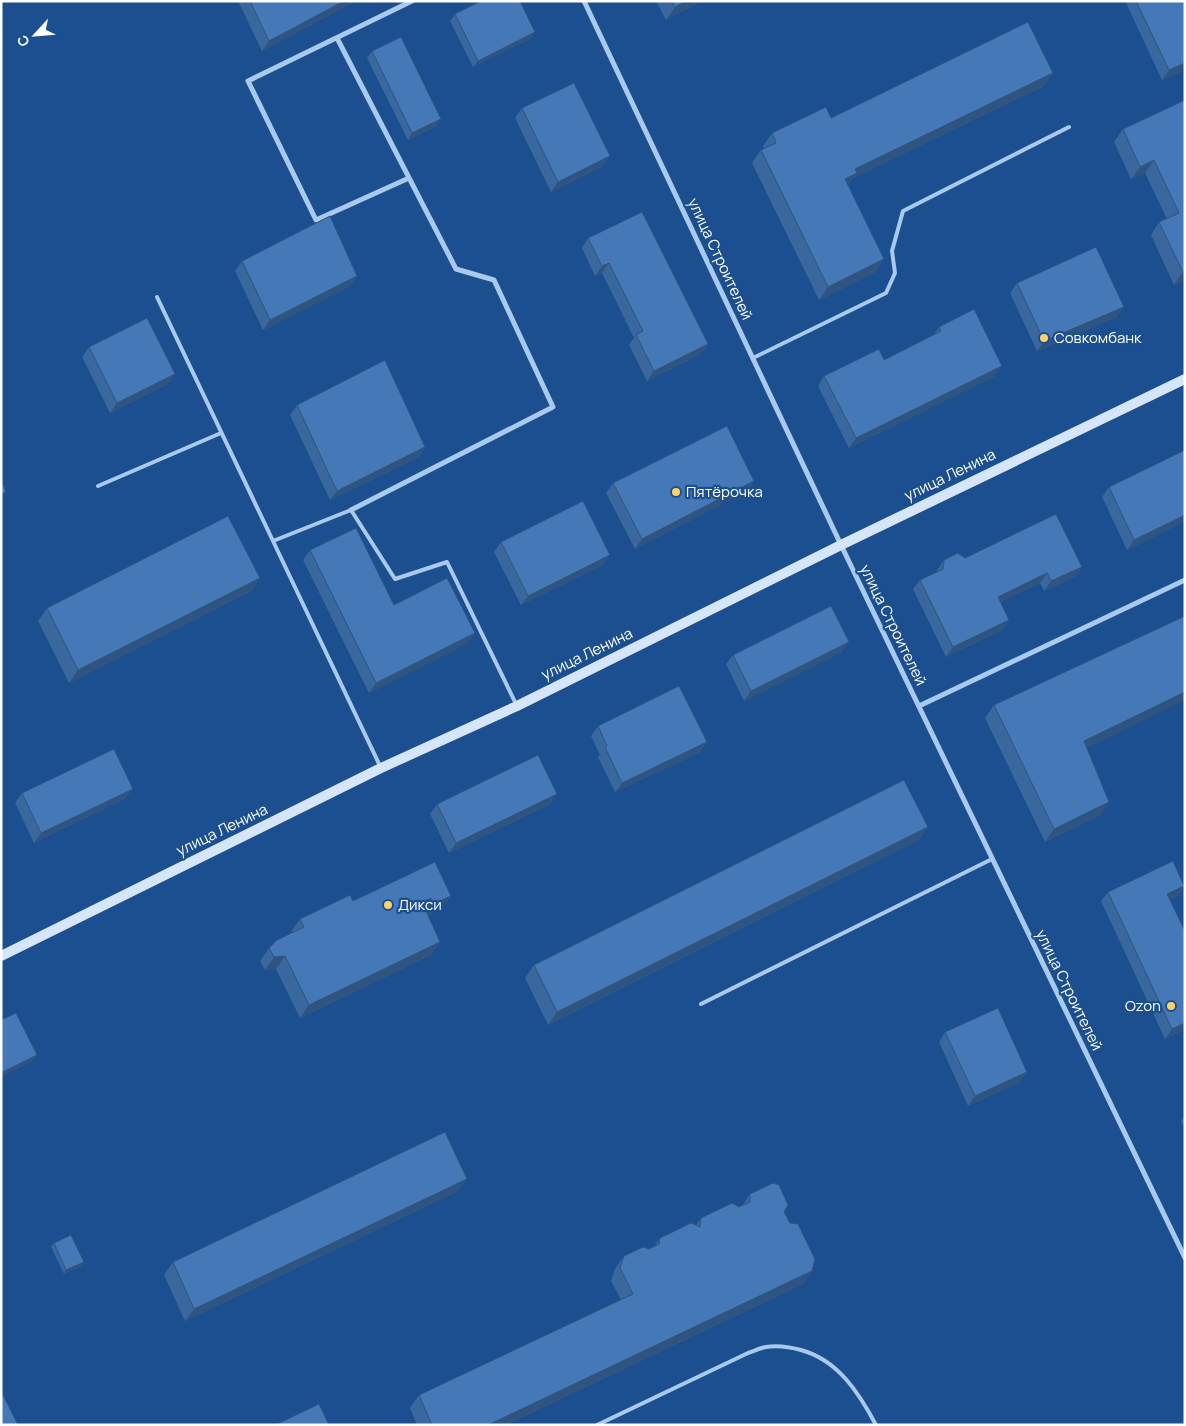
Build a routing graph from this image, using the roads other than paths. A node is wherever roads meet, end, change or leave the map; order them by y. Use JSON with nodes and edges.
{"nodes":[{"id":1,"x":412,"y":1,"type":"edge"},
{"id":2,"x":584,"y":1,"type":"edge"},
{"id":3,"x":337,"y":38,"type":"junction"},
{"id":4,"x":1070,"y":127,"type":"dead end"},
{"id":5,"x":409,"y":178,"type":"junction"},
{"id":6,"x":157,"y":297,"type":"dead end"},
{"id":7,"x":753,"y":358,"type":"junction"},
{"id":8,"x":1185,"y":379,"type":"edge"},
{"id":9,"x":221,"y":433,"type":"junction"},
{"id":10,"x":98,"y":486,"type":"dead end"},
{"id":11,"x":352,"y":510,"type":"junction"},
{"id":12,"x":273,"y":542,"type":"junction"},
{"id":13,"x":841,"y":544,"type":"junction"},
{"id":14,"x":1185,"y":580,"type":"edge"},
{"id":15,"x":517,"y":706,"type":"junction"},
{"id":16,"x":918,"y":706,"type":"junction"},
{"id":17,"x":381,"y":768,"type":"junction"},
{"id":18,"x":992,"y":859,"type":"junction"},
{"id":19,"x":1,"y":956,"type":"edge"},
{"id":20,"x":701,"y":1004,"type":"dead end"},
{"id":21,"x":1185,"y":1258,"type":"edge"},
{"id":22,"x":597,"y":1425,"type":"edge"},
{"id":23,"x":876,"y":1425,"type":"edge"}],
"edges":[{"from":1,"to":3,"type":"street"},
{"from":2,"to":7,"type":"street","name":"улица Строителей"},
{"from":3,"to":5,"type":"street"},
{"from":3,"to":5,"type":"street"},
{"from":4,"to":7,"type":"lane"},
{"from":5,"to":11,"type":"street"},
{"from":6,"to":9,"type":"lane"},
{"from":7,"to":13,"type":"street","name":"улица Строителей"},
{"from":8,"to":13,"type":"main road","name":"улица Ленина"},
{"from":9,"to":10,"type":"lane"},
{"from":9,"to":12,"type":"lane"},
{"from":11,"to":12,"type":"lane"},
{"from":11,"to":15,"type":"lane"},
{"from":12,"to":17,"type":"lane"},
{"from":13,"to":15,"type":"main road","name":"улица Ленина"},
{"from":13,"to":16,"type":"street","name":"улица Строителей"},
{"from":14,"to":16,"type":"street"},
{"from":15,"to":17,"type":"main road","name":"улица Ленина"},
{"from":16,"to":18,"type":"street","name":"улица Строителей"},
{"from":17,"to":19,"type":"main road","name":"улица Ленина"},
{"from":18,"to":20,"type":"lane"},
{"from":18,"to":21,"type":"street","name":"улица Строителей"},
{"from":22,"to":23,"type":"lane"}]}
